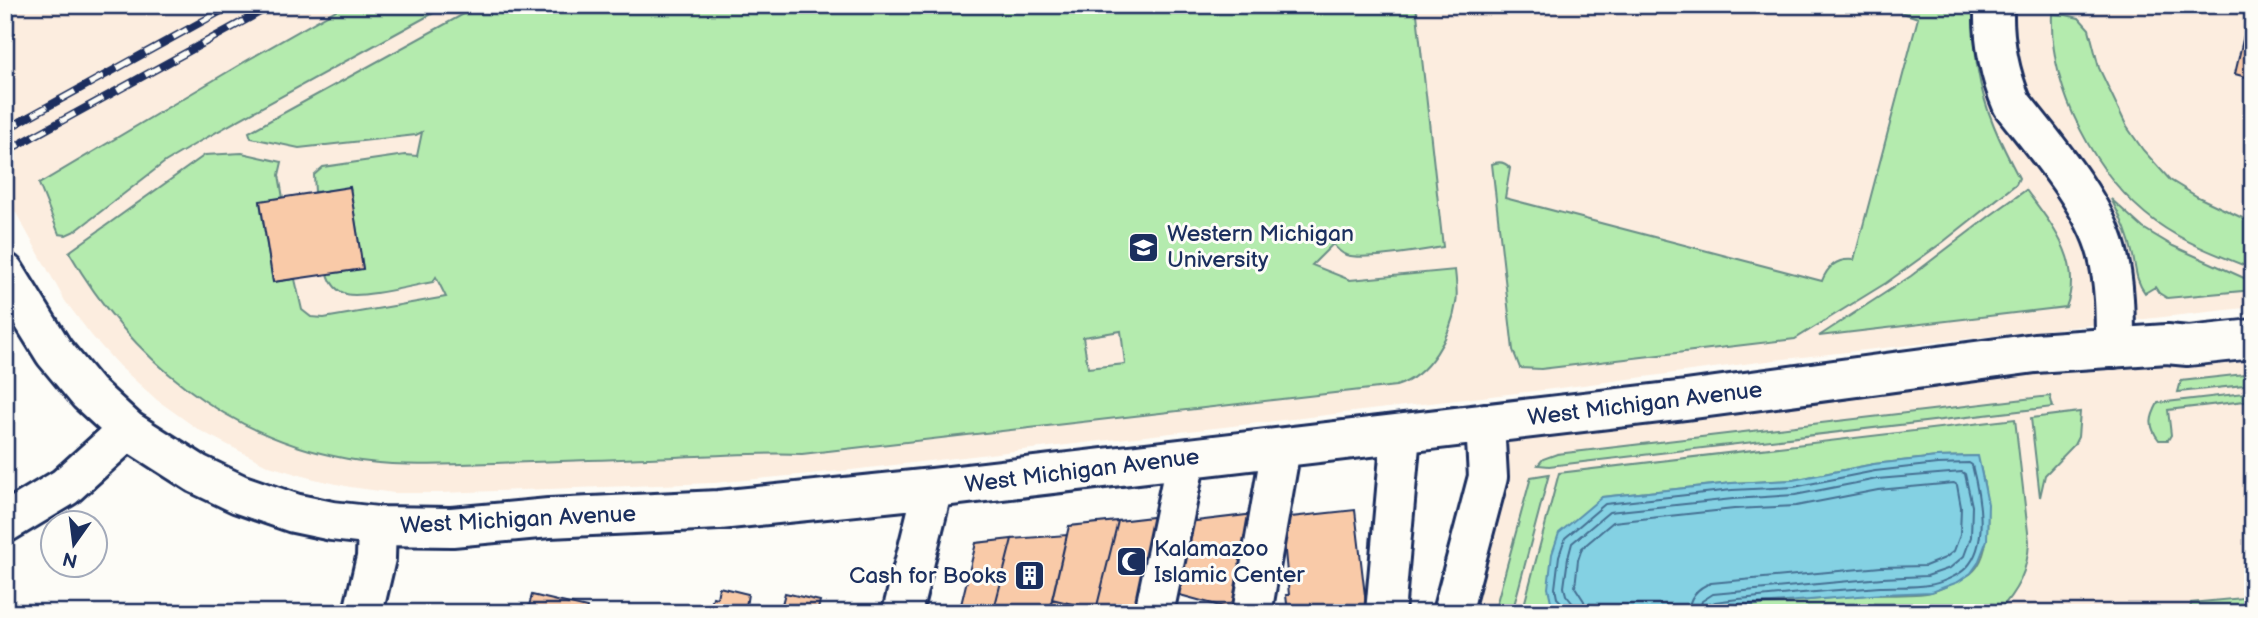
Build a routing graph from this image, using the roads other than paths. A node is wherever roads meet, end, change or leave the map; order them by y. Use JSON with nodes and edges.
{"nodes":[{"id":1,"x":1994,"y":5,"type":"edge"},
{"id":2,"x":5,"y":274,"type":"edge"},
{"id":3,"x":2253,"y":339,"type":"edge"},
{"id":4,"x":2115,"y":348,"type":"junction"},
{"id":5,"x":1485,"y":423,"type":"junction"},
{"id":6,"x":128,"y":429,"type":"junction"},
{"id":7,"x":1401,"y":434,"type":"junction"},
{"id":8,"x":1281,"y":448,"type":"junction"},
{"id":9,"x":1186,"y":459,"type":"junction"},
{"id":10,"x":933,"y":488,"type":"junction"},
{"id":11,"x":5,"y":523,"type":"edge"},
{"id":12,"x":377,"y":526,"type":"junction"},
{"id":13,"x":363,"y":613,"type":"edge"},
{"id":14,"x":902,"y":613,"type":"edge"},
{"id":15,"x":1154,"y":613,"type":"edge"},
{"id":16,"x":1252,"y":613,"type":"edge"},
{"id":17,"x":1385,"y":613,"type":"edge"},
{"id":18,"x":1452,"y":613,"type":"edge"}],
"edges":[{"from":1,"to":4,"type":"street"},
{"from":2,"to":6,"type":"street","name":"West Michigan Avenue"},
{"from":3,"to":4,"type":"street","name":"West Michigan Avenue"},
{"from":4,"to":5,"type":"street","name":"West Michigan Avenue"},
{"from":5,"to":7,"type":"street","name":"West Michigan Avenue"},
{"from":5,"to":18,"type":"street"},
{"from":6,"to":11,"type":"street"},
{"from":6,"to":12,"type":"street","name":"West Michigan Avenue"},
{"from":7,"to":8,"type":"street","name":"West Michigan Avenue"},
{"from":7,"to":17,"type":"street"},
{"from":8,"to":9,"type":"street","name":"West Michigan Avenue"},
{"from":8,"to":16,"type":"street"},
{"from":9,"to":10,"type":"street","name":"West Michigan Avenue"},
{"from":9,"to":15,"type":"street"},
{"from":10,"to":12,"type":"street","name":"West Michigan Avenue"},
{"from":10,"to":14,"type":"street"},
{"from":12,"to":13,"type":"street"}]}
